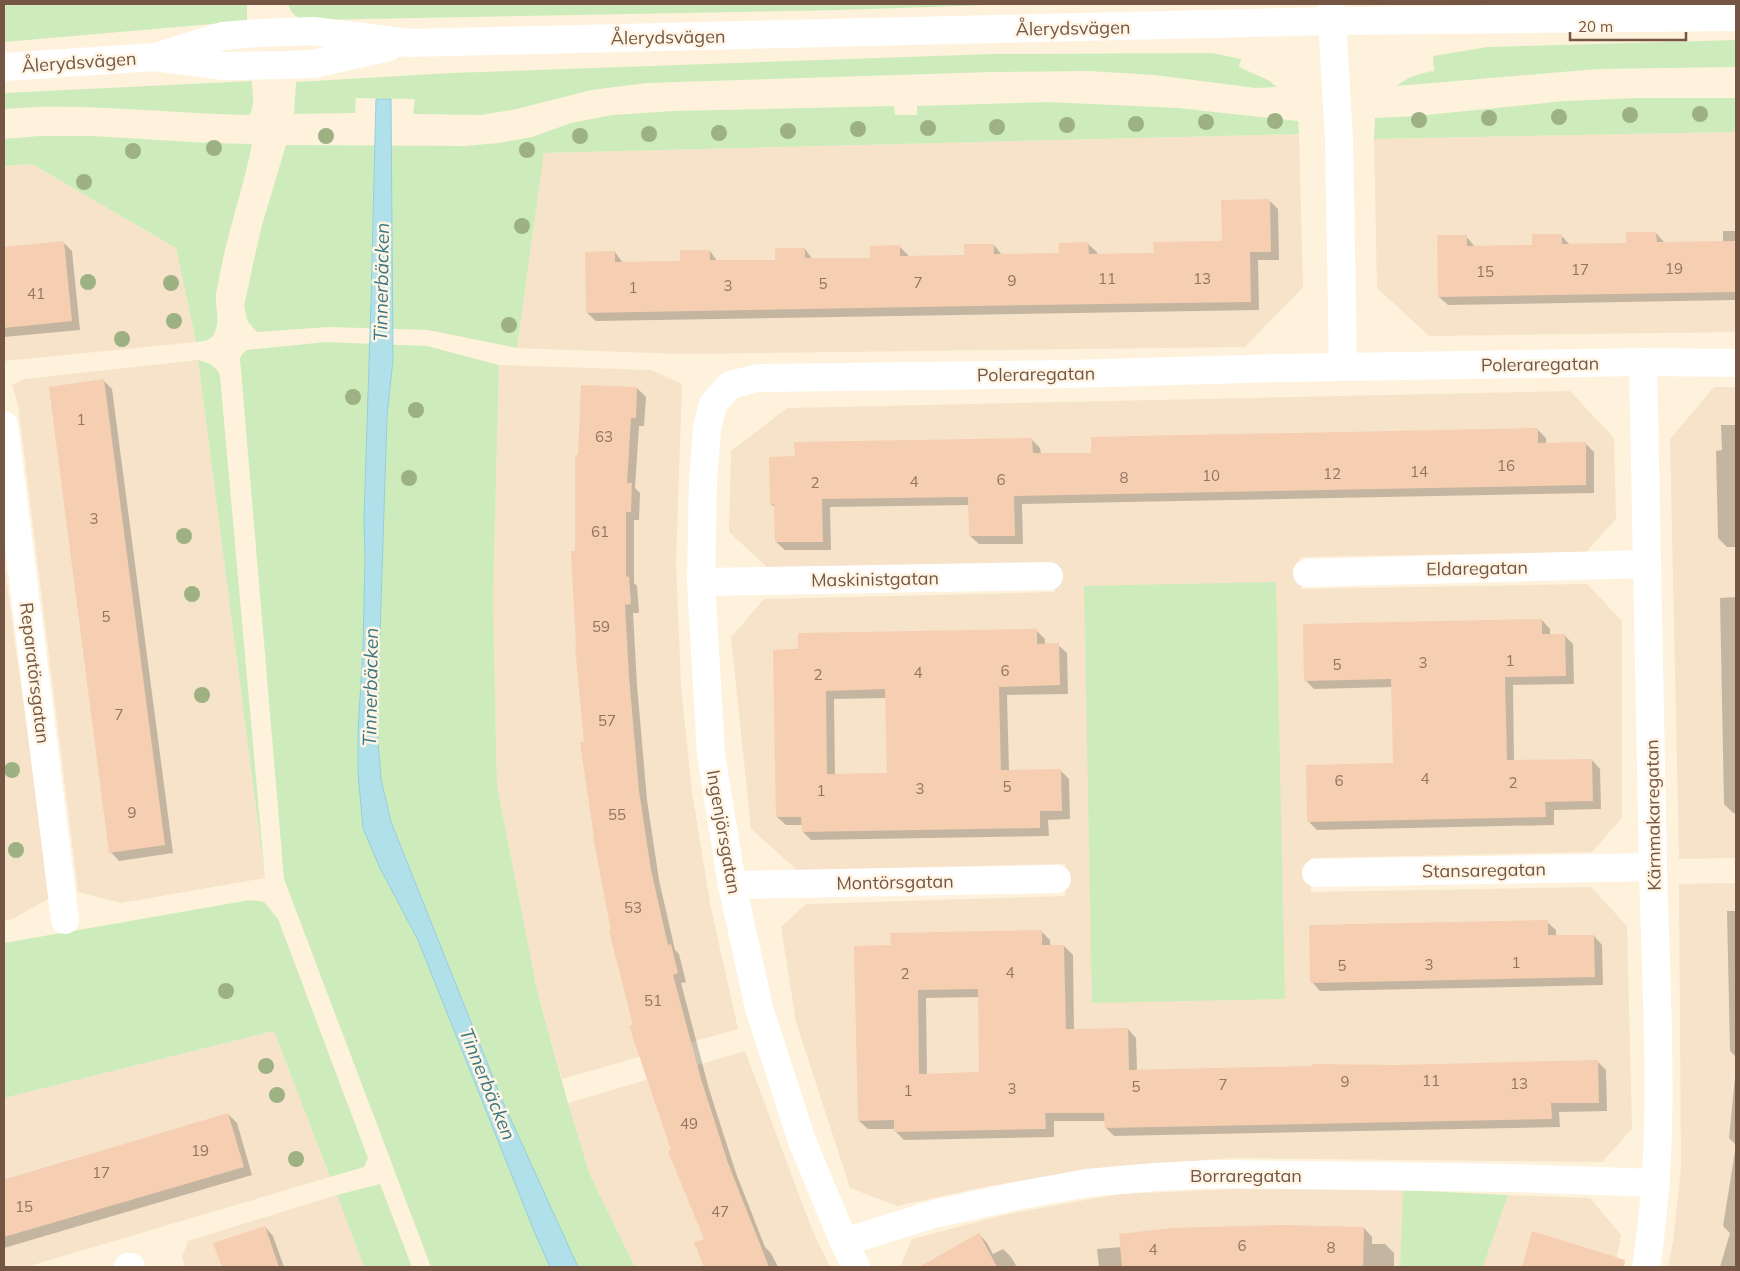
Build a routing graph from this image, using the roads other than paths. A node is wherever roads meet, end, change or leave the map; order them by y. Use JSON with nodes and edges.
{"nodes":[{"id":1,"x":1332,"y":13,"type":"edge"},
{"id":2,"x":1736,"y":17,"type":"edge"},
{"id":3,"x":4,"y":67,"type":"edge"},
{"id":4,"x":1643,"y":362,"type":"junction"},
{"id":5,"x":1736,"y":363,"type":"edge"},
{"id":6,"x":1343,"y":367,"type":"junction"},
{"id":7,"x":730,"y":385,"type":"joint"},
{"id":8,"x":4,"y":425,"type":"edge"},
{"id":9,"x":1648,"y":564,"type":"junction"},
{"id":10,"x":1307,"y":573,"type":"dead end"},
{"id":11,"x":1049,"y":576,"type":"dead end"},
{"id":12,"x":701,"y":582,"type":"junction"},
{"id":13,"x":1653,"y":867,"type":"junction"},
{"id":14,"x":1316,"y":873,"type":"dead end"},
{"id":15,"x":1058,"y":879,"type":"dead end"},
{"id":16,"x":732,"y":885,"type":"junction"},
{"id":17,"x":65,"y":920,"type":"dead end"},
{"id":18,"x":1656,"y":1183,"type":"junction"},
{"id":19,"x":844,"y":1242,"type":"junction"},
{"id":20,"x":856,"y":1267,"type":"edge"},
{"id":21,"x":1646,"y":1267,"type":"edge"}],
"edges":[{"from":1,"to":2,"type":"street","name":"Ålerydsvägen"},
{"from":1,"to":3,"type":"street","name":"Ålerydsvägen"},
{"from":1,"to":6,"type":"street"},
{"from":4,"to":5,"type":"street","name":"Poleraregatan"},
{"from":4,"to":6,"type":"street","name":"Poleraregatan"},
{"from":4,"to":9,"type":"street","name":"Kärnmakaregatan"},
{"from":6,"to":7,"type":"street","name":"Poleraregatan"},
{"from":7,"to":12,"type":"street","name":"Ingenjörsgatan"},
{"from":8,"to":17,"type":"street","name":"Reparatörsgatan"},
{"from":9,"to":10,"type":"street","name":"Eldaregatan"},
{"from":9,"to":13,"type":"street","name":"Kärnmakaregatan"},
{"from":11,"to":12,"type":"street","name":"Maskinistgatan"},
{"from":12,"to":16,"type":"street","name":"Ingenjörsgatan"},
{"from":13,"to":14,"type":"street","name":"Stansaregatan"},
{"from":13,"to":18,"type":"street","name":"Kärnmakaregatan"},
{"from":15,"to":16,"type":"street","name":"Montörsgatan"},
{"from":16,"to":19,"type":"street","name":"Ingenjörsgatan"},
{"from":18,"to":19,"type":"street","name":"Borraregatan"},
{"from":18,"to":21,"type":"street","name":"Kärnmakaregatan"},
{"from":19,"to":20,"type":"street","name":"Ingenjörsgatan"}]}
